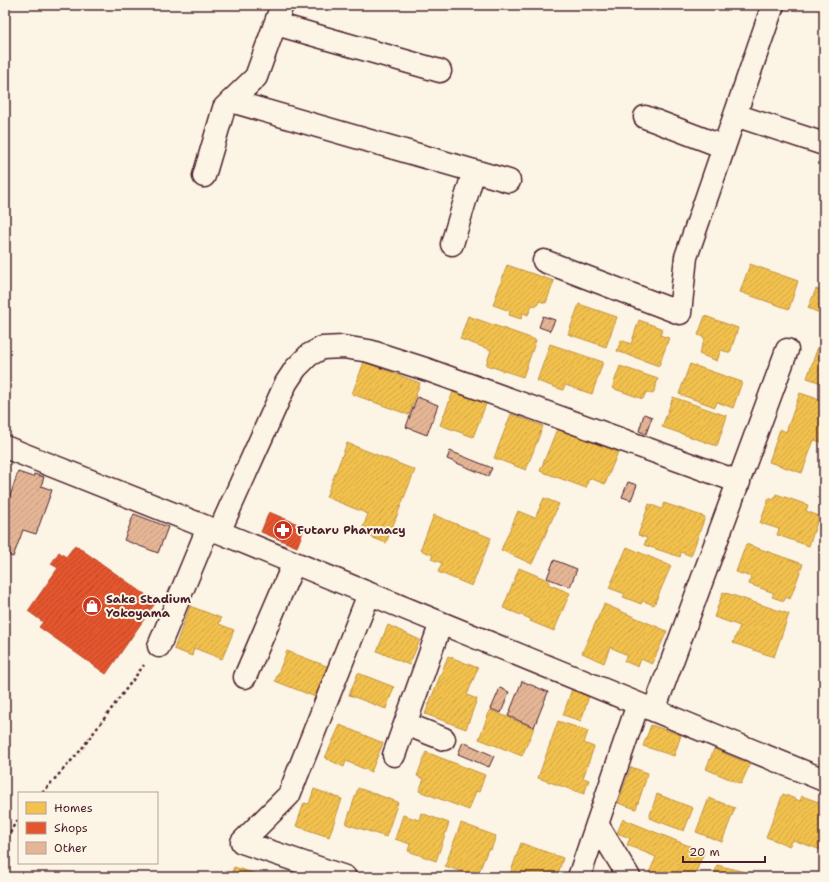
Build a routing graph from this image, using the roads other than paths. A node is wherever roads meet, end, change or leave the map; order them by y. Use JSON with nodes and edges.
{"nodes":[{"id":1,"x":773,"y":5,"type":"edge"},
{"id":2,"x":279,"y":14,"type":"edge"},
{"id":3,"x":440,"y":71,"type":"dead end"},
{"id":4,"x":231,"y":101,"type":"junction"},
{"id":5,"x":735,"y":115,"type":"junction"},
{"id":6,"x":645,"y":117,"type":"dead end"},
{"id":7,"x":824,"y":144,"type":"edge"},
{"id":8,"x":724,"y":147,"type":"junction"},
{"id":9,"x":474,"y":171,"type":"junction"},
{"id":10,"x":204,"y":176,"type":"dead end"},
{"id":11,"x":509,"y":181,"type":"dead end"},
{"id":12,"x":452,"y":244,"type":"dead end"},
{"id":13,"x":544,"y":262,"type":"dead end"},
{"id":14,"x":787,"y":350,"type":"dead end"},
{"id":15,"x":5,"y":447,"type":"edge"},
{"id":16,"x":739,"y":482,"type":"junction"},
{"id":17,"x":214,"y":530,"type":"junction"},
{"id":18,"x":294,"y":563,"type":"junction"},
{"id":19,"x":369,"y":594,"type":"junction"},
{"id":20,"x":442,"y":623,"type":"junction"},
{"id":21,"x":159,"y":646,"type":"road end"},
{"id":22,"x":245,"y":678,"type":"dead end"},
{"id":23,"x":646,"y":707,"type":"junction"},
{"id":24,"x":406,"y":724,"type":"junction"},
{"id":25,"x":444,"y":739,"type":"dead end"},
{"id":26,"x":394,"y":755,"type":"dead end"},
{"id":27,"x":824,"y":780,"type":"edge"},
{"id":28,"x":597,"y":824,"type":"junction"},
{"id":29,"x":345,"y":877,"type":"edge"},
{"id":30,"x":579,"y":877,"type":"edge"},
{"id":31,"x":629,"y":877,"type":"edge"}],
"edges":[{"from":1,"to":5,"type":"street"},
{"from":2,"to":3,"type":"street"},
{"from":2,"to":4,"type":"street"},
{"from":4,"to":9,"type":"street"},
{"from":4,"to":10,"type":"street"},
{"from":5,"to":7,"type":"street"},
{"from":5,"to":8,"type":"street"},
{"from":6,"to":8,"type":"street"},
{"from":8,"to":13,"type":"street"},
{"from":9,"to":11,"type":"street"},
{"from":9,"to":12,"type":"street"},
{"from":14,"to":16,"type":"street"},
{"from":15,"to":17,"type":"street"},
{"from":16,"to":17,"type":"street"},
{"from":16,"to":23,"type":"street"},
{"from":17,"to":18,"type":"street"},
{"from":17,"to":21,"type":"street"},
{"from":18,"to":19,"type":"street"},
{"from":18,"to":22,"type":"street"},
{"from":19,"to":20,"type":"street"},
{"from":19,"to":29,"type":"street"},
{"from":20,"to":23,"type":"street"},
{"from":20,"to":24,"type":"street"},
{"from":23,"to":27,"type":"street"},
{"from":23,"to":28,"type":"street"},
{"from":24,"to":25,"type":"street"},
{"from":24,"to":26,"type":"street"},
{"from":28,"to":30,"type":"street"},
{"from":28,"to":31,"type":"street"}]}
